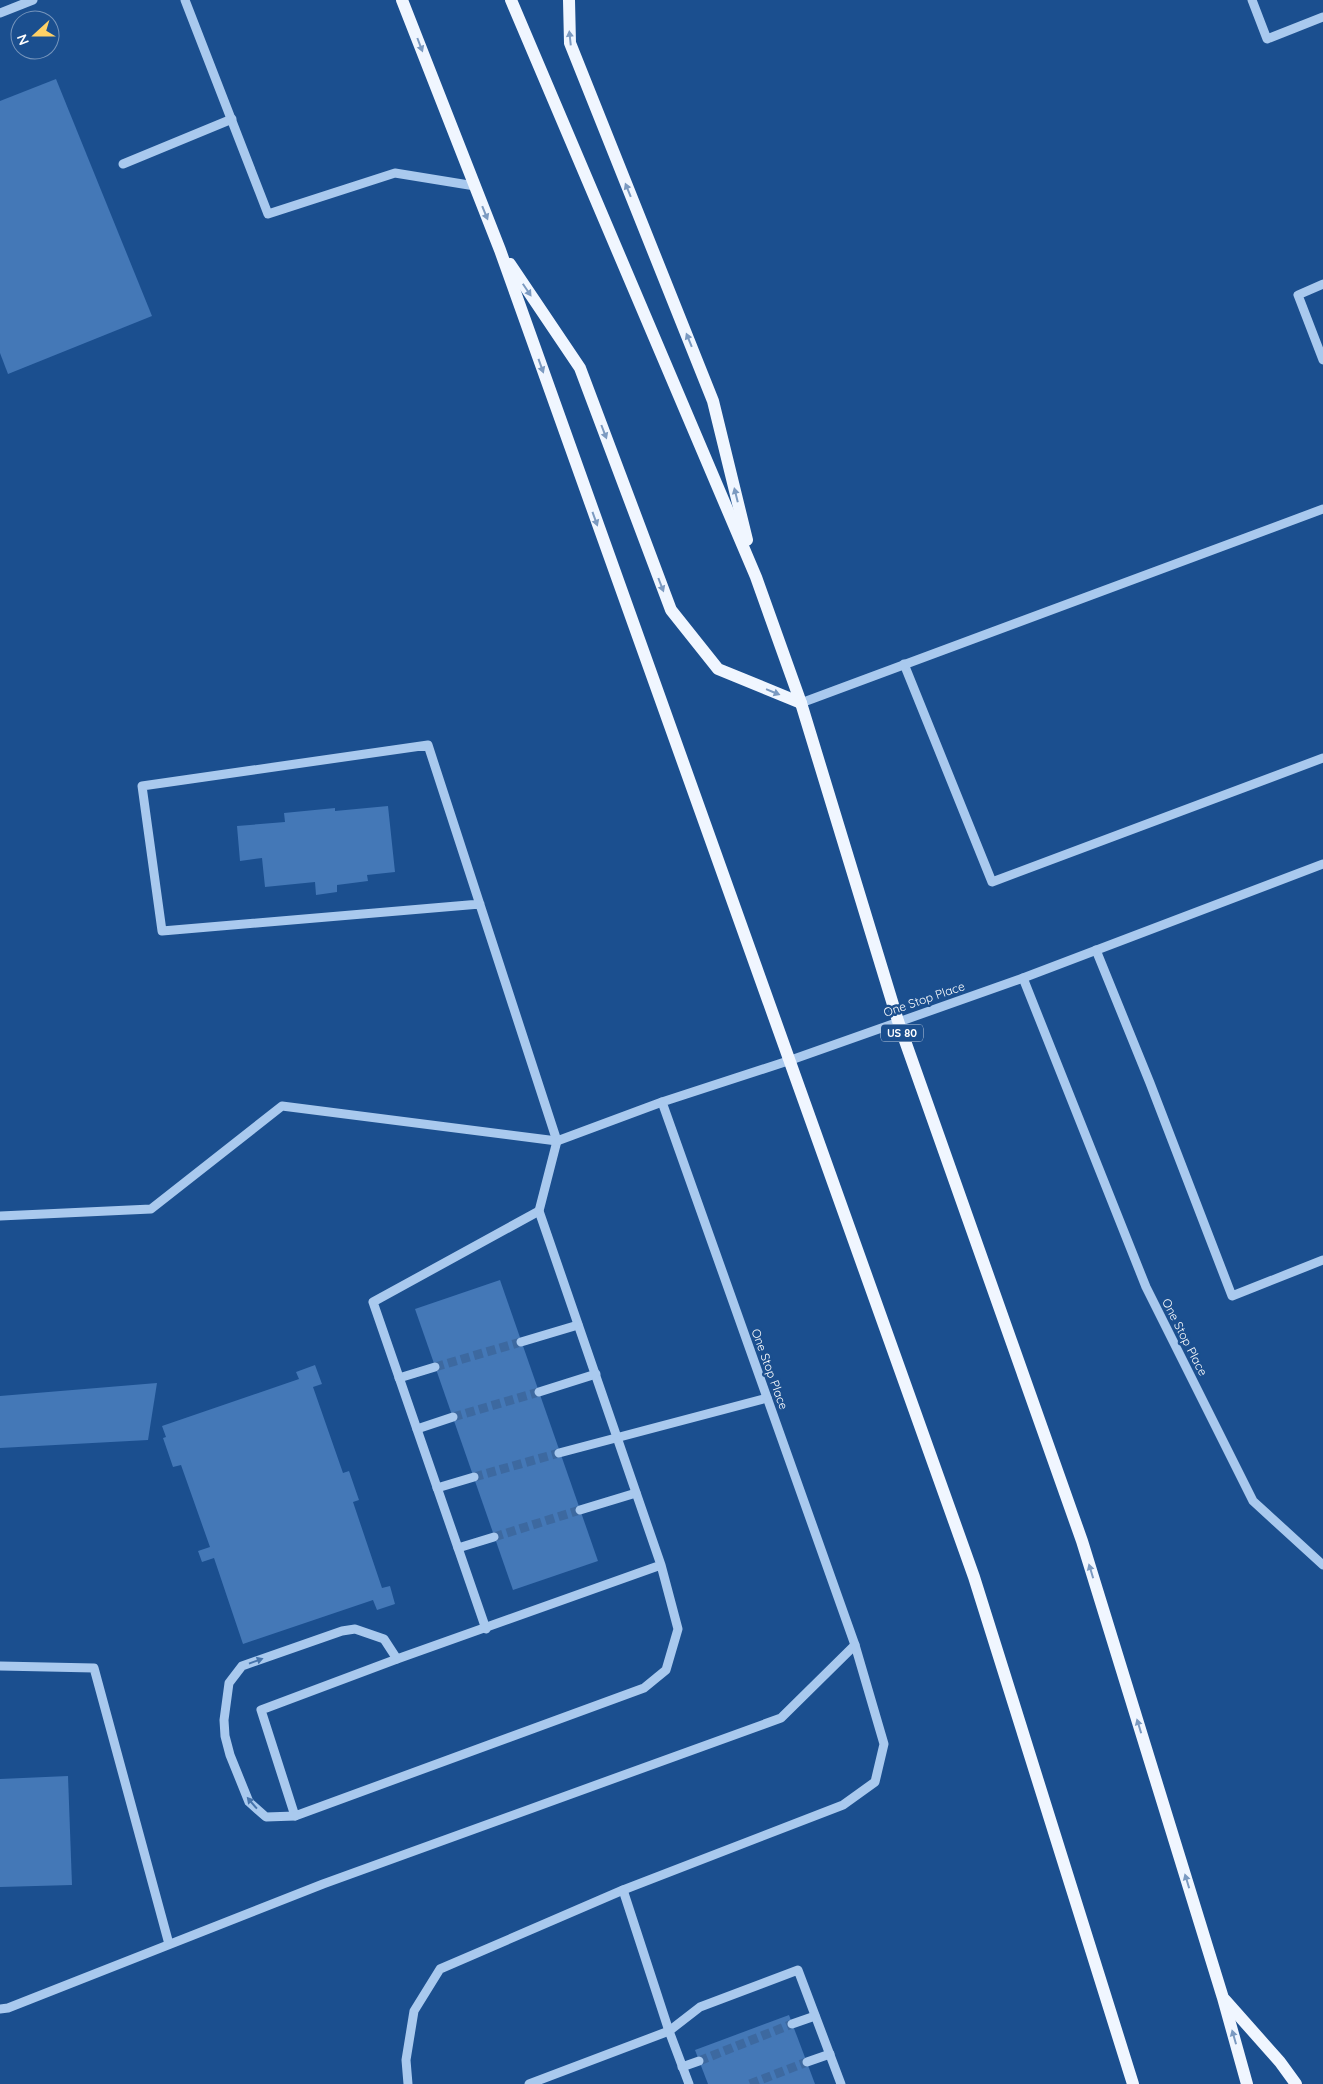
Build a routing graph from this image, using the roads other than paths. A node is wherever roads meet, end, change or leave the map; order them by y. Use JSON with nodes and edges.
{"nodes":[{"id":1,"x":32,"y":0,"type":"edge"},
{"id":2,"x":186,"y":0,"type":"edge"},
{"id":3,"x":402,"y":0,"type":"edge"},
{"id":4,"x":511,"y":0,"type":"edge"},
{"id":5,"x":569,"y":0,"type":"edge"},
{"id":6,"x":1252,"y":0,"type":"edge"},
{"id":7,"x":0,"y":13,"type":"edge"},
{"id":8,"x":1323,"y":17,"type":"edge"},
{"id":9,"x":232,"y":119,"type":"junction"},
{"id":10,"x":123,"y":164,"type":"dead end"},
{"id":11,"x":474,"y":186,"type":"junction"},
{"id":12,"x":500,"y":250,"type":"junction"},
{"id":13,"x":1323,"y":284,"type":"edge"},
{"id":14,"x":1323,"y":360,"type":"edge"},
{"id":15,"x":1323,"y":509,"type":"edge"},
{"id":16,"x":756,"y":577,"type":"junction"},
{"id":17,"x":904,"y":664,"type":"junction"},
{"id":18,"x":801,"y":703,"type":"junction"},
{"id":19,"x":1323,"y":758,"type":"edge"},
{"id":20,"x":1323,"y":864,"type":"edge"},
{"id":21,"x":480,"y":904,"type":"junction"},
{"id":22,"x":1096,"y":950,"type":"junction"},
{"id":23,"x":1023,"y":978,"type":"junction"},
{"id":24,"x":898,"y":1021,"type":"junction"},
{"id":25,"x":791,"y":1060,"type":"junction"},
{"id":26,"x":662,"y":1102,"type":"junction"},
{"id":27,"x":557,"y":1141,"type":"junction"},
{"id":28,"x":539,"y":1211,"type":"junction"},
{"id":29,"x":0,"y":1216,"type":"edge"},
{"id":30,"x":1323,"y":1260,"type":"edge"},
{"id":31,"x":578,"y":1325,"type":"junction"},
{"id":32,"x":521,"y":1342,"type":"tunnel mouth"},
{"id":33,"x":435,"y":1367,"type":"tunnel mouth"},
{"id":34,"x":596,"y":1374,"type":"junction"},
{"id":35,"x":399,"y":1378,"type":"junction"},
{"id":36,"x":539,"y":1392,"type":"tunnel mouth"},
{"id":37,"x":767,"y":1398,"type":"junction"},
{"id":38,"x":453,"y":1418,"type":"tunnel mouth"},
{"id":39,"x":417,"y":1428,"type":"junction"},
{"id":40,"x":617,"y":1436,"type":"junction"},
{"id":41,"x":559,"y":1453,"type":"tunnel mouth"},
{"id":42,"x":474,"y":1477,"type":"tunnel mouth"},
{"id":43,"x":437,"y":1488,"type":"junction"},
{"id":44,"x":636,"y":1493,"type":"junction"},
{"id":45,"x":580,"y":1510,"type":"tunnel mouth"},
{"id":46,"x":494,"y":1537,"type":"tunnel mouth"},
{"id":47,"x":458,"y":1548,"type":"junction"},
{"id":48,"x":662,"y":1565,"type":"junction"},
{"id":49,"x":1323,"y":1566,"type":"edge"},
{"id":50,"x":486,"y":1629,"type":"junction"},
{"id":51,"x":855,"y":1644,"type":"junction"},
{"id":52,"x":397,"y":1659,"type":"junction"},
{"id":53,"x":0,"y":1666,"type":"edge"},
{"id":54,"x":295,"y":1816,"type":"junction"},
{"id":55,"x":623,"y":1890,"type":"junction"},
{"id":56,"x":169,"y":1944,"type":"junction"},
{"id":57,"x":1223,"y":1998,"type":"junction"},
{"id":58,"x":0,"y":2009,"type":"edge"},
{"id":59,"x":815,"y":2016,"type":"junction"},
{"id":60,"x":792,"y":2024,"type":"tunnel mouth"},
{"id":61,"x":669,"y":2031,"type":"junction"},
{"id":62,"x":830,"y":2054,"type":"junction"},
{"id":63,"x":699,"y":2060,"type":"tunnel mouth"},
{"id":64,"x":807,"y":2062,"type":"tunnel mouth"},
{"id":65,"x":682,"y":2067,"type":"junction"},
{"id":66,"x":408,"y":2084,"type":"edge"},
{"id":67,"x":529,"y":2084,"type":"edge"},
{"id":68,"x":689,"y":2084,"type":"edge"},
{"id":69,"x":841,"y":2084,"type":"edge"},
{"id":70,"x":1133,"y":2084,"type":"edge"},
{"id":71,"x":1247,"y":2084,"type":"edge"},
{"id":72,"x":1296,"y":2084,"type":"edge"}],
"edges":[{"from":1,"to":7,"type":"street"},
{"from":2,"to":9,"type":"street"},
{"from":3,"to":11,"type":"main road","one_way":true},
{"from":4,"to":16,"type":"main road","number":"US 80"},
{"from":16,"to":5,"type":"main road","one_way":true},
{"from":6,"to":8,"type":"street"},
{"from":9,"to":10,"type":"street"},
{"from":9,"to":11,"type":"street"},
{"from":11,"to":12,"type":"main road","one_way":true},
{"from":12,"to":18,"type":"main road","one_way":true},
{"from":12,"to":25,"type":"main road","one_way":true},
{"from":13,"to":14,"type":"street"},
{"from":15,"to":17,"type":"street"},
{"from":16,"to":18,"type":"main road","number":"US 80"},
{"from":17,"to":18,"type":"street"},
{"from":17,"to":19,"type":"street"},
{"from":18,"to":24,"type":"main road","number":"US 80"},
{"from":20,"to":22,"type":"street"},
{"from":21,"to":21,"type":"street"},
{"from":21,"to":27,"type":"street"},
{"from":22,"to":23,"type":"street"},
{"from":22,"to":30,"type":"street"},
{"from":23,"to":24,"type":"street","name":"One Stop Place"},
{"from":23,"to":49,"type":"street","name":"One Stop Place"},
{"from":24,"to":25,"type":"street","name":"One Stop Place"},
{"from":57,"to":24,"type":"main road","number":"US 80","one_way":true},
{"from":25,"to":26,"type":"street","name":"One Stop Place"},
{"from":25,"to":70,"type":"main road"},
{"from":26,"to":27,"type":"street"},
{"from":26,"to":37,"type":"street","name":"One Stop Place"},
{"from":27,"to":28,"type":"street"},
{"from":27,"to":29,"type":"street"},
{"from":28,"to":31,"type":"street"},
{"from":28,"to":35,"type":"street"},
{"from":31,"to":32,"type":"street"},
{"from":31,"to":34,"type":"street"},
{"from":33,"to":35,"type":"street"},
{"from":34,"to":36,"type":"street"},
{"from":34,"to":40,"type":"street"},
{"from":35,"to":39,"type":"street"},
{"from":37,"to":40,"type":"street"},
{"from":37,"to":51,"type":"street","name":"One Stop Place"},
{"from":38,"to":39,"type":"street"},
{"from":39,"to":43,"type":"street"},
{"from":40,"to":41,"type":"street"},
{"from":40,"to":44,"type":"street"},
{"from":42,"to":43,"type":"street"},
{"from":43,"to":47,"type":"street"},
{"from":44,"to":45,"type":"street"},
{"from":44,"to":48,"type":"street"},
{"from":46,"to":47,"type":"street"},
{"from":47,"to":50,"type":"street"},
{"from":48,"to":50,"type":"street"},
{"from":48,"to":54,"type":"street"},
{"from":50,"to":52,"type":"street"},
{"from":51,"to":55,"type":"street","name":"One Stop Place"},
{"from":51,"to":56,"type":"street"},
{"from":52,"to":54,"type":"street"},
{"from":54,"to":52,"type":"street","one_way":true},
{"from":53,"to":56,"type":"street"},
{"from":55,"to":61,"type":"street"},
{"from":55,"to":66,"type":"street","name":"One Stop Place"},
{"from":56,"to":58,"type":"street"},
{"from":71,"to":57,"type":"main road","number":"US 80","one_way":true},
{"from":57,"to":72,"type":"main road"},
{"from":59,"to":60,"type":"street"},
{"from":59,"to":61,"type":"street"},
{"from":59,"to":62,"type":"street"},
{"from":61,"to":65,"type":"street"},
{"from":61,"to":67,"type":"street"},
{"from":62,"to":64,"type":"street"},
{"from":62,"to":69,"type":"street"},
{"from":63,"to":65,"type":"street"},
{"from":65,"to":68,"type":"street"}]}
